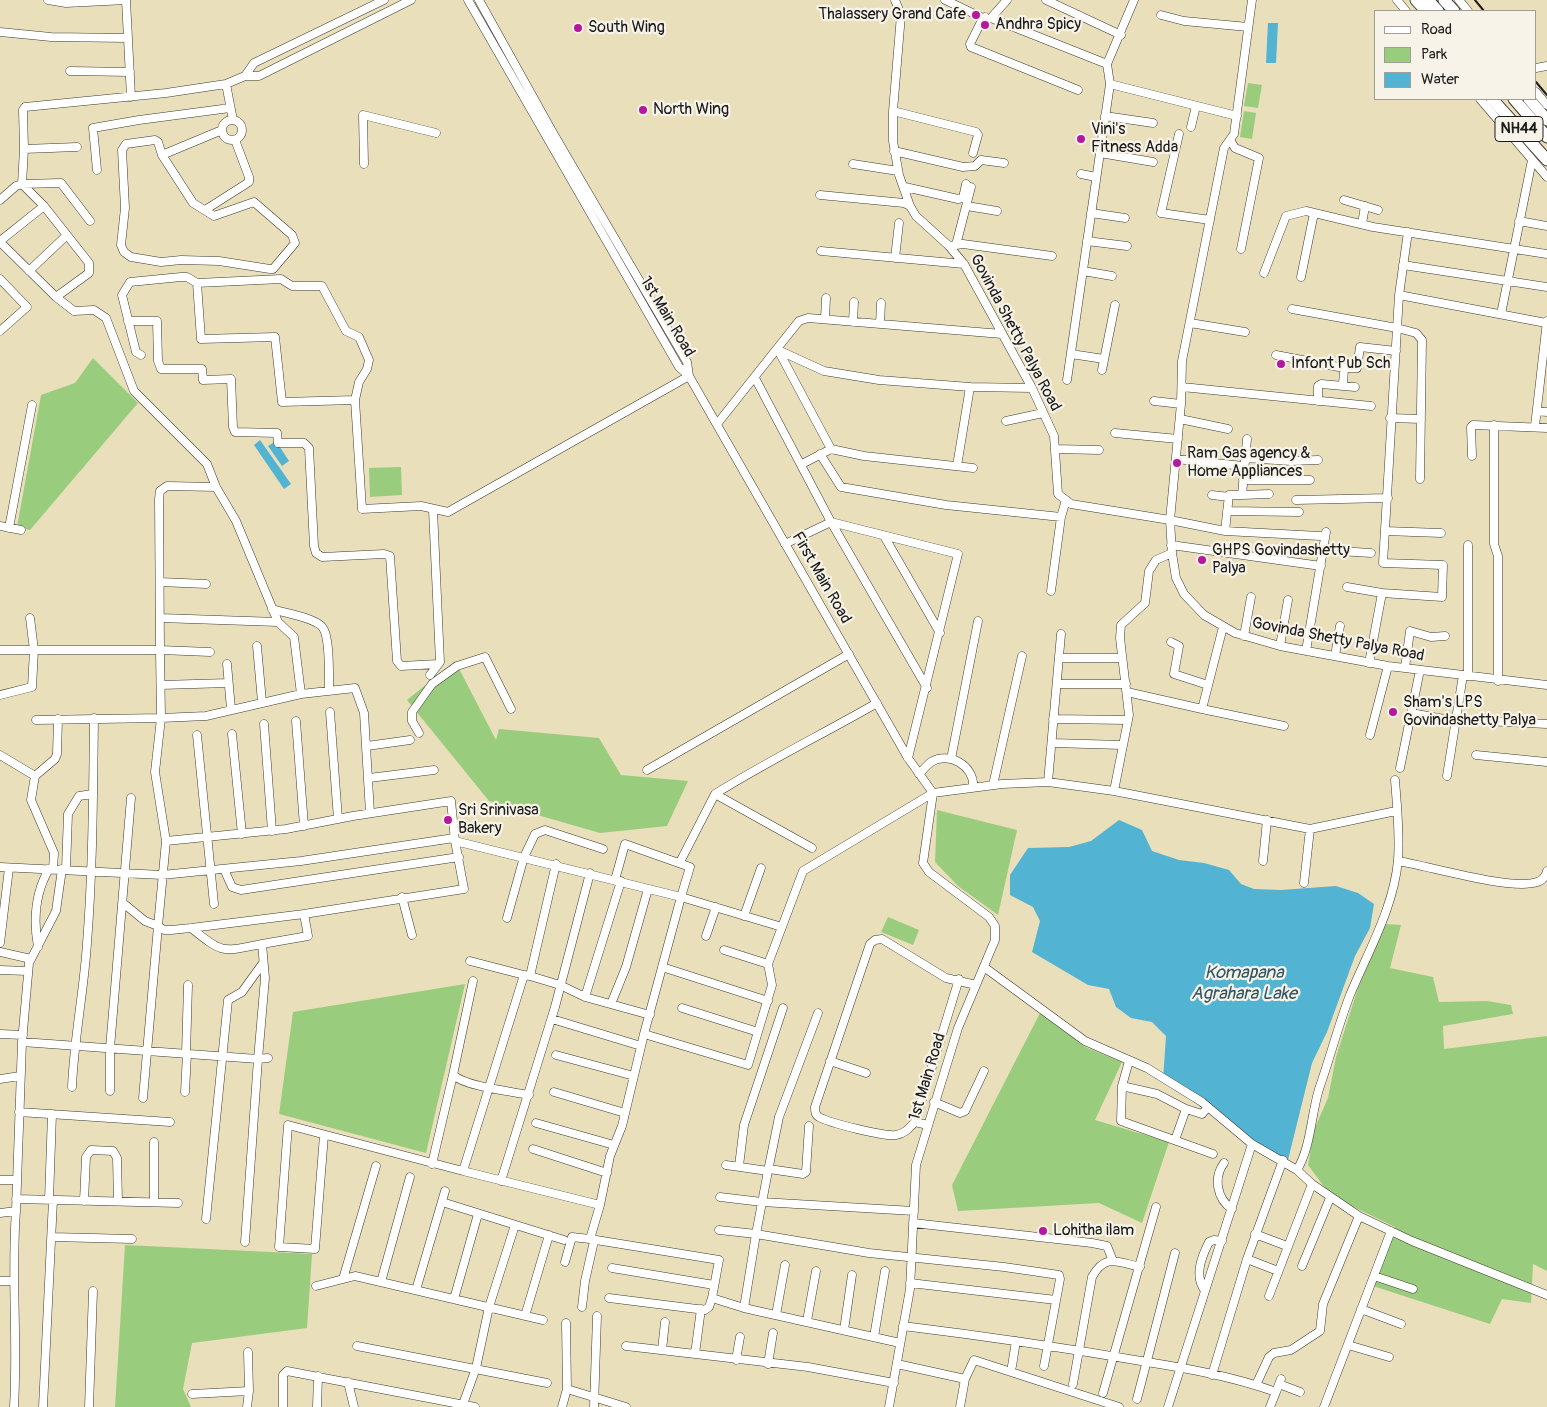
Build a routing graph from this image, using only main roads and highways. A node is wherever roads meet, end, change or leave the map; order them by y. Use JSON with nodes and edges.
{"nodes":[{"id":1,"x":1407,"y":0,"type":"edge"},
{"id":2,"x":1416,"y":0,"type":"edge"},
{"id":3,"x":1428,"y":0,"type":"edge"},
{"id":4,"x":1437,"y":0,"type":"edge"},
{"id":5,"x":1444,"y":0,"type":"edge"},
{"id":6,"x":1416,"y":10,"type":"edge"},
{"id":7,"x":1425,"y":10,"type":"edge"},
{"id":8,"x":1437,"y":10,"type":"edge"},
{"id":9,"x":1446,"y":10,"type":"edge"},
{"id":10,"x":1453,"y":10,"type":"edge"},
{"id":11,"x":1493,"y":100,"type":"edge"},
{"id":12,"x":1503,"y":100,"type":"edge"},
{"id":13,"x":1515,"y":100,"type":"edge"},
{"id":14,"x":1523,"y":100,"type":"edge"},
{"id":15,"x":1530,"y":100,"type":"edge"},
{"id":16,"x":1547,"y":120,"type":"edge"},
{"id":17,"x":1547,"y":128,"type":"edge"},
{"id":18,"x":1547,"y":137,"type":"edge"},
{"id":19,"x":1547,"y":152,"type":"edge"},
{"id":20,"x":1547,"y":160,"type":"edge"}],
"edges":[{"from":1,"to":6,"type":"highway"},
{"from":2,"to":7,"type":"highway"},
{"from":3,"to":8,"type":"highway"},
{"from":4,"to":9,"type":"highway"},
{"from":5,"to":10,"type":"highway"},
{"from":11,"to":20,"type":"highway","number":"NH44"},
{"from":12,"to":19,"type":"highway"},
{"from":13,"to":18,"type":"highway"},
{"from":14,"to":17,"type":"highway","number":"NH44"},
{"from":15,"to":16,"type":"highway"}]}
